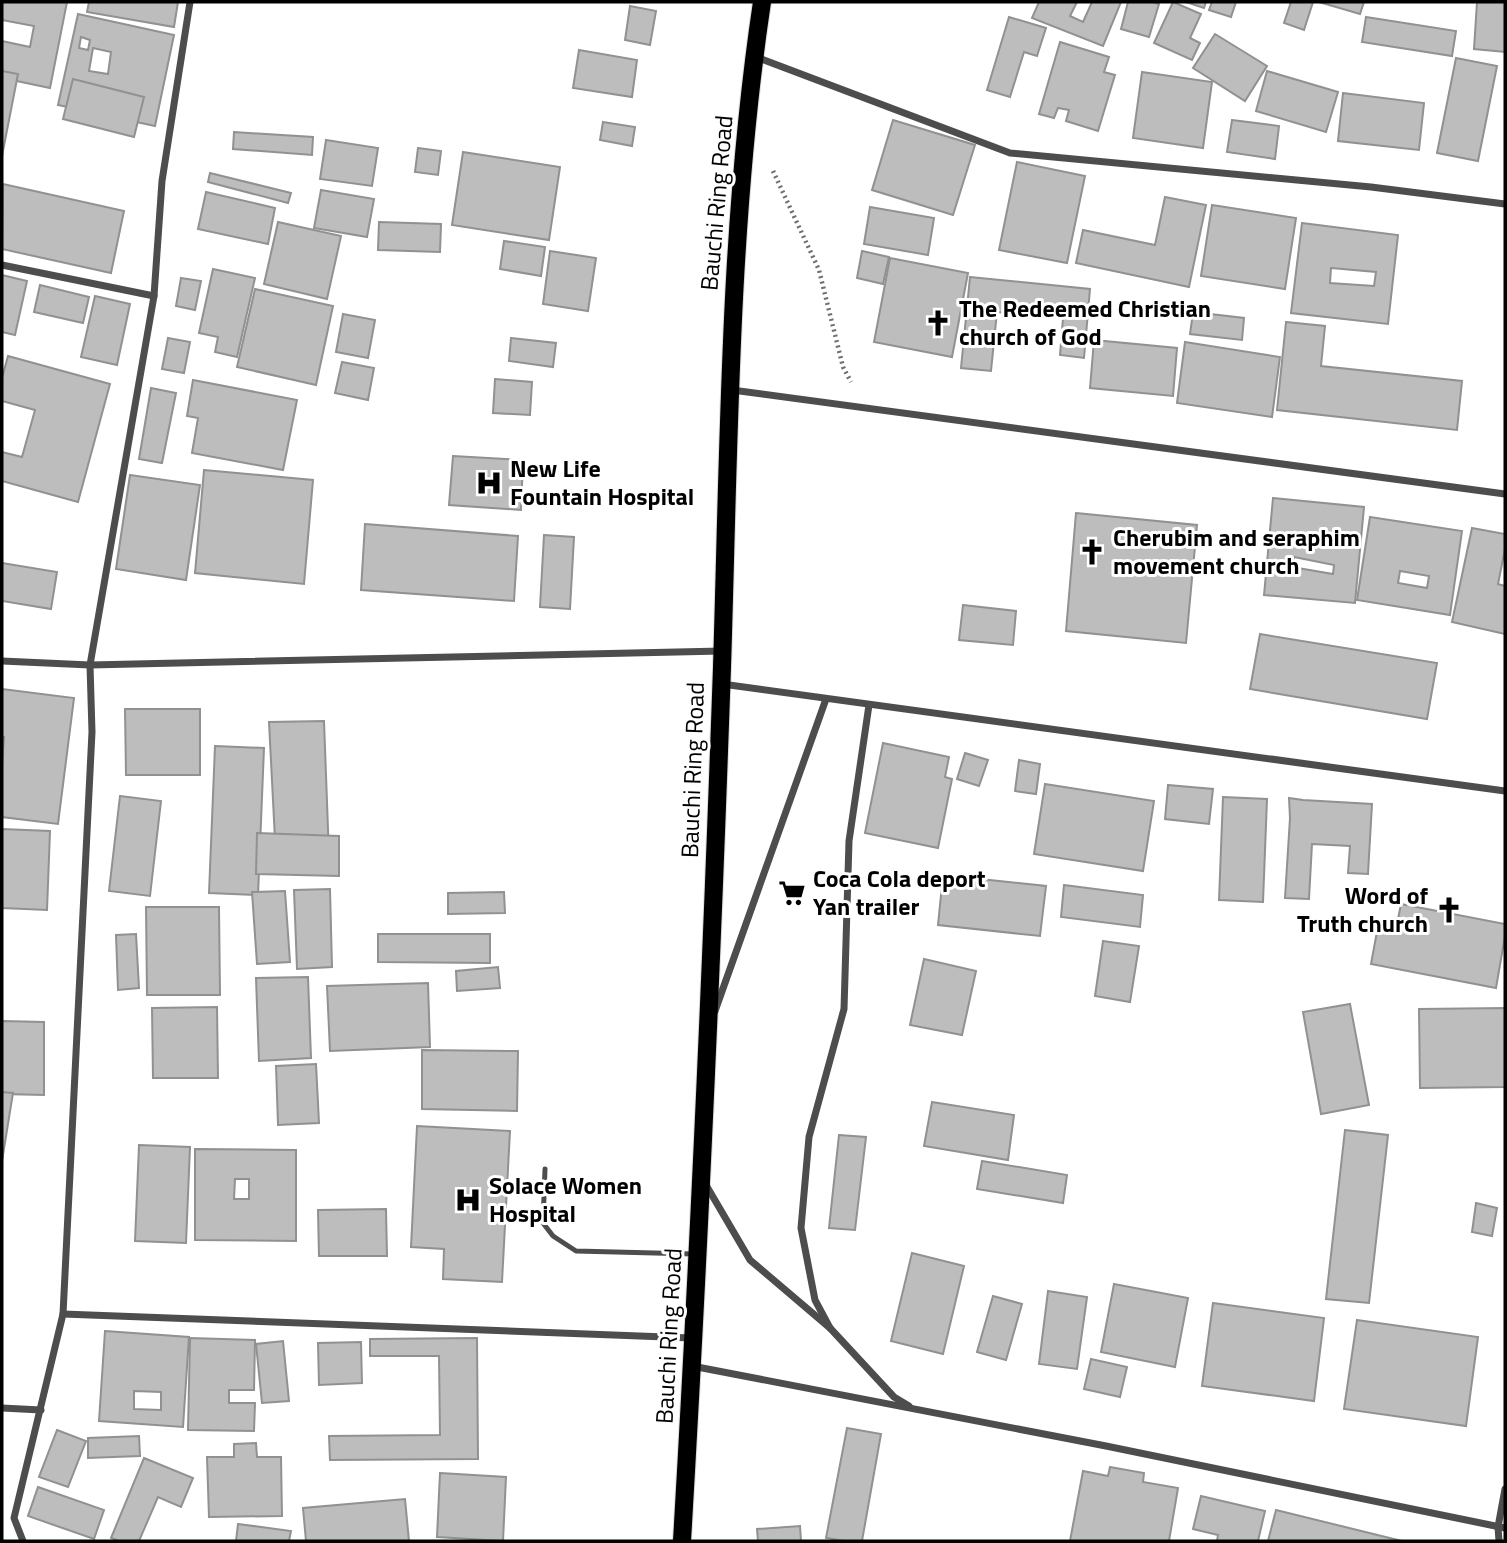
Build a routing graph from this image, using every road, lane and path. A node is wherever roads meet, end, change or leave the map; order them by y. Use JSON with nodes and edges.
{"nodes":[{"id":1,"x":190,"y":2,"type":"edge"},
{"id":2,"x":762,"y":2,"type":"edge"},
{"id":3,"x":754,"y":56,"type":"junction"},
{"id":4,"x":770,"y":164,"type":"dead end"},
{"id":5,"x":1505,"y":204,"type":"edge"},
{"id":6,"x":2,"y":265,"type":"edge"},
{"id":7,"x":153,"y":296,"type":"junction"},
{"id":8,"x":730,"y":390,"type":"junction"},
{"id":9,"x":855,"y":392,"type":"dead end"},
{"id":10,"x":1505,"y":494,"type":"edge"},
{"id":11,"x":722,"y":651,"type":"junction"},
{"id":12,"x":2,"y":660,"type":"edge"},
{"id":13,"x":90,"y":665,"type":"junction"},
{"id":14,"x":721,"y":684,"type":"junction"},
{"id":15,"x":826,"y":699,"type":"junction"},
{"id":16,"x":869,"y":705,"type":"junction"},
{"id":17,"x":1505,"y":791,"type":"edge"},
{"id":18,"x":707,"y":1035,"type":"junction"},
{"id":19,"x":545,"y":1169,"type":"dead end"},
{"id":20,"x":701,"y":1175,"type":"junction"},
{"id":21,"x":697,"y":1254,"type":"junction"},
{"id":22,"x":63,"y":1314,"type":"junction"},
{"id":23,"x":830,"y":1328,"type":"junction"},
{"id":24,"x":693,"y":1338,"type":"junction"},
{"id":25,"x":692,"y":1366,"type":"junction"},
{"id":26,"x":2,"y":1408,"type":"edge"},
{"id":27,"x":914,"y":1409,"type":"junction"},
{"id":28,"x":40,"y":1410,"type":"junction"},
{"id":29,"x":1505,"y":1489,"type":"edge"},
{"id":30,"x":1502,"y":1527,"type":"edge"},
{"id":31,"x":23,"y":1541,"type":"edge"},
{"id":32,"x":682,"y":1541,"type":"edge"},
{"id":33,"x":1499,"y":1541,"type":"edge"}],
"edges":[{"from":1,"to":7,"type":"street"},
{"from":2,"to":3,"type":"main road","name":"Bauchi Ring Road"},
{"from":3,"to":5,"type":"street"},
{"from":3,"to":8,"type":"main road","name":"Bauchi Ring Road"},
{"from":4,"to":9,"type":"path"},
{"from":6,"to":7,"type":"street"},
{"from":7,"to":13,"type":"street"},
{"from":8,"to":10,"type":"street"},
{"from":8,"to":11,"type":"main road","name":"Bauchi Ring Road"},
{"from":11,"to":13,"type":"street"},
{"from":11,"to":14,"type":"main road","name":"Bauchi Ring Road"},
{"from":12,"to":13,"type":"street"},
{"from":13,"to":22,"type":"street"},
{"from":14,"to":15,"type":"street"},
{"from":14,"to":18,"type":"main road","name":"Bauchi Ring Road"},
{"from":15,"to":16,"type":"street"},
{"from":15,"to":18,"type":"street"},
{"from":16,"to":17,"type":"street"},
{"from":16,"to":23,"type":"street"},
{"from":18,"to":20,"type":"main road","name":"Bauchi Ring Road"},
{"from":19,"to":21,"type":"lane"},
{"from":20,"to":21,"type":"main road","name":"Bauchi Ring Road"},
{"from":20,"to":23,"type":"street"},
{"from":21,"to":24,"type":"main road","name":"Bauchi Ring Road"},
{"from":22,"to":24,"type":"street"},
{"from":22,"to":28,"type":"street"},
{"from":23,"to":27,"type":"street"},
{"from":24,"to":25,"type":"main road","name":"Bauchi Ring Road"},
{"from":25,"to":27,"type":"street"},
{"from":25,"to":32,"type":"main road","name":"Bauchi Ring Road"},
{"from":26,"to":28,"type":"street"},
{"from":27,"to":30,"type":"street"},
{"from":28,"to":31,"type":"street"},
{"from":29,"to":30,"type":"street"},
{"from":30,"to":33,"type":"street"}]}
